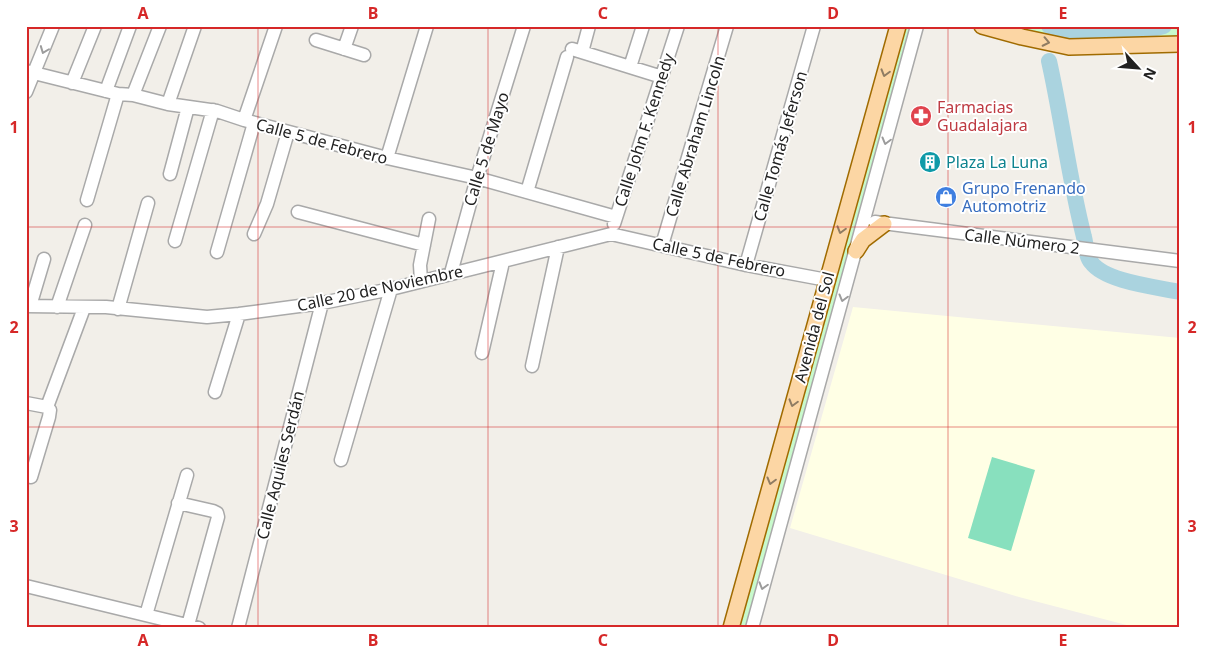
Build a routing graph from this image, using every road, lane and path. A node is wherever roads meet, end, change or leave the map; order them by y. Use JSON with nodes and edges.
{"nodes":[{"id":1,"x":53,"y":26,"type":"edge"},
{"id":2,"x":95,"y":26,"type":"edge"},
{"id":3,"x":130,"y":26,"type":"edge"},
{"id":4,"x":160,"y":26,"type":"edge"},
{"id":5,"x":195,"y":26,"type":"edge"},
{"id":6,"x":276,"y":26,"type":"edge"},
{"id":7,"x":352,"y":26,"type":"edge"},
{"id":8,"x":427,"y":26,"type":"edge"},
{"id":9,"x":524,"y":26,"type":"edge"},
{"id":10,"x":589,"y":26,"type":"edge"},
{"id":11,"x":642,"y":26,"type":"edge"},
{"id":12,"x":678,"y":26,"type":"edge"},
{"id":13,"x":728,"y":26,"type":"edge"},
{"id":14,"x":814,"y":26,"type":"edge"},
{"id":15,"x":898,"y":26,"type":"edge"},
{"id":16,"x":917,"y":26,"type":"edge"},
{"id":17,"x":982,"y":26,"type":"edge"},
{"id":18,"x":316,"y":40,"type":"dead end"},
{"id":19,"x":1180,"y":44,"type":"edge"},
{"id":20,"x":344,"y":49,"type":"junction"},
{"id":21,"x":574,"y":52,"type":"junction"},
{"id":22,"x":364,"y":55,"type":"dead end"},
{"id":23,"x":630,"y":67,"type":"junction"},
{"id":24,"x":30,"y":72,"type":"edge"},
{"id":25,"x":662,"y":77,"type":"junction"},
{"id":26,"x":72,"y":83,"type":"junction"},
{"id":27,"x":26,"y":92,"type":"edge"},
{"id":28,"x":112,"y":92,"type":"junction"},
{"id":29,"x":133,"y":95,"type":"junction"},
{"id":30,"x":168,"y":104,"type":"junction"},
{"id":31,"x":188,"y":107,"type":"junction"},
{"id":32,"x":213,"y":110,"type":"junction"},
{"id":33,"x":249,"y":121,"type":"junction"},
{"id":34,"x":288,"y":132,"type":"junction"},
{"id":35,"x":387,"y":158,"type":"junction"},
{"id":36,"x":170,"y":174,"type":"dead end"},
{"id":37,"x":477,"y":178,"type":"junction"},
{"id":38,"x":527,"y":192,"type":"junction"},
{"id":39,"x":86,"y":200,"type":"dead end"},
{"id":40,"x":148,"y":202,"type":"dead end"},
{"id":41,"x":298,"y":212,"type":"dead end"},
{"id":42,"x":616,"y":217,"type":"junction"},
{"id":43,"x":429,"y":219,"type":"dead end"},
{"id":44,"x":864,"y":220,"type":"junction"},
{"id":45,"x":884,"y":224,"type":"junction"},
{"id":46,"x":85,"y":225,"type":"dead end"},
{"id":47,"x":254,"y":234,"type":"dead end"},
{"id":48,"x":611,"y":234,"type":"junction"},
{"id":49,"x":175,"y":241,"type":"dead end"},
{"id":50,"x":424,"y":245,"type":"junction"},
{"id":51,"x":662,"y":245,"type":"junction"},
{"id":52,"x":558,"y":247,"type":"junction"},
{"id":53,"x":856,"y":251,"type":"junction"},
{"id":54,"x":217,"y":252,"type":"dead end"},
{"id":55,"x":44,"y":259,"type":"dead end"},
{"id":56,"x":1180,"y":261,"type":"edge"},
{"id":57,"x":503,"y":262,"type":"junction"},
{"id":58,"x":746,"y":265,"type":"junction"},
{"id":59,"x":451,"y":273,"type":"junction"},
{"id":60,"x":827,"y":280,"type":"junction"},
{"id":61,"x":421,"y":281,"type":"junction"},
{"id":62,"x":391,"y":289,"type":"junction"},
{"id":63,"x":322,"y":303,"type":"junction"},
{"id":64,"x":28,"y":306,"type":"edge"},
{"id":65,"x":57,"y":306,"type":"junction"},
{"id":66,"x":84,"y":308,"type":"junction"},
{"id":67,"x":118,"y":308,"type":"junction"},
{"id":68,"x":239,"y":314,"type":"junction"},
{"id":69,"x":482,"y":353,"type":"dead end"},
{"id":70,"x":532,"y":366,"type":"dead end"},
{"id":71,"x":215,"y":392,"type":"dead end"},
{"id":72,"x":26,"y":404,"type":"edge"},
{"id":73,"x":46,"y":407,"type":"junction"},
{"id":74,"x":341,"y":460,"type":"dead end"},
{"id":75,"x":186,"y":474,"type":"dead end"},
{"id":76,"x":31,"y":477,"type":"dead end"},
{"id":77,"x":178,"y":502,"type":"junction"},
{"id":78,"x":26,"y":586,"type":"edge"},
{"id":79,"x":146,"y":615,"type":"junction"},
{"id":80,"x":194,"y":626,"type":"edge"},
{"id":81,"x":238,"y":628,"type":"edge"},
{"id":82,"x":731,"y":628,"type":"edge"},
{"id":83,"x":752,"y":628,"type":"edge"}],
"edges":[{"from":1,"to":24,"type":"street","one_way":true},
{"from":2,"to":26,"type":"street"},
{"from":3,"to":28,"type":"street"},
{"from":4,"to":29,"type":"street"},
{"from":5,"to":30,"type":"street"},
{"from":6,"to":33,"type":"street"},
{"from":7,"to":20,"type":"street"},
{"from":8,"to":35,"type":"street"},
{"from":9,"to":37,"type":"street","name":"Calle 5 de Mayo"},
{"from":10,"to":21,"type":"street"},
{"from":11,"to":23,"type":"street"},
{"from":12,"to":25,"type":"street","name":"Calle John F. Kennedy"},
{"from":13,"to":51,"type":"street","name":"Calle Abraham Lincoln"},
{"from":14,"to":58,"type":"street","name":"Calle Tomás Jeferson"},
{"from":15,"to":60,"type":"main road","name":"Avenida del Sol","one_way":true},
{"from":16,"to":44,"type":"street","name":"Avenida del Sol","one_way":true},
{"from":17,"to":19,"type":"main road","one_way":true},
{"from":18,"to":20,"type":"street"},
{"from":20,"to":22,"type":"street"},
{"from":21,"to":23,"type":"street"},
{"from":21,"to":38,"type":"street"},
{"from":23,"to":25,"type":"street"},
{"from":24,"to":26,"type":"street","name":"Calle 5 de Febrero"},
{"from":24,"to":27,"type":"street"},
{"from":25,"to":42,"type":"street","name":"Calle John F. Kennedy"},
{"from":26,"to":28,"type":"street","name":"Calle 5 de Febrero"},
{"from":28,"to":29,"type":"street","name":"Calle 5 de Febrero"},
{"from":28,"to":39,"type":"street"},
{"from":29,"to":30,"type":"street","name":"Calle 5 de Febrero"},
{"from":30,"to":31,"type":"street","name":"Calle 5 de Febrero"},
{"from":31,"to":32,"type":"street","name":"Calle 5 de Febrero"},
{"from":31,"to":36,"type":"street"},
{"from":32,"to":33,"type":"street","name":"Calle 5 de Febrero"},
{"from":32,"to":49,"type":"street"},
{"from":33,"to":34,"type":"street","name":"Calle 5 de Febrero"},
{"from":33,"to":54,"type":"street"},
{"from":34,"to":35,"type":"street","name":"Calle 5 de Febrero"},
{"from":34,"to":47,"type":"street"},
{"from":35,"to":37,"type":"street","name":"Calle 5 de Febrero"},
{"from":37,"to":38,"type":"street","name":"Calle 5 de Febrero"},
{"from":37,"to":59,"type":"street","name":"Calle 5 de Mayo"},
{"from":38,"to":42,"type":"street","name":"Calle 5 de Febrero"},
{"from":40,"to":67,"type":"street"},
{"from":41,"to":50,"type":"street"},
{"from":42,"to":48,"type":"street","name":"Calle John F. Kennedy"},
{"from":43,"to":50,"type":"street"},
{"from":44,"to":45,"type":"street","name":"Calle Número 2"},
{"from":44,"to":53,"type":"street","name":"Avenida del Sol"},
{"from":45,"to":53,"type":"main road"},
{"from":45,"to":56,"type":"street","name":"Calle Número 2"},
{"from":46,"to":65,"type":"street"},
{"from":48,"to":51,"type":"street","name":"Calle 5 de Febrero"},
{"from":48,"to":52,"type":"street","name":"Calle 20 de Noviembre"},
{"from":50,"to":61,"type":"street"},
{"from":51,"to":58,"type":"street","name":"Calle 5 de Febrero"},
{"from":52,"to":57,"type":"street","name":"Calle 20 de Noviembre"},
{"from":52,"to":70,"type":"street"},
{"from":53,"to":83,"type":"street","name":"Avenida del Sol","one_way":true},
{"from":55,"to":64,"type":"street"},
{"from":57,"to":59,"type":"street","name":"Calle 20 de Noviembre"},
{"from":57,"to":69,"type":"street"},
{"from":58,"to":60,"type":"street","name":"Calle 5 de Febrero"},
{"from":59,"to":61,"type":"street","name":"Calle 20 de Noviembre"},
{"from":60,"to":82,"type":"main road","name":"Avenida del Sol","one_way":true},
{"from":61,"to":62,"type":"street","name":"Calle 20 de Noviembre"},
{"from":62,"to":63,"type":"street","name":"Calle 20 de Noviembre"},
{"from":62,"to":74,"type":"street"},
{"from":63,"to":68,"type":"street","name":"Calle 20 de Noviembre"},
{"from":63,"to":81,"type":"street","name":"Calle Aquiles Serdán"},
{"from":64,"to":65,"type":"street","name":"Calle 20 de Noviembre"},
{"from":65,"to":66,"type":"street","name":"Calle 20 de Noviembre"},
{"from":66,"to":67,"type":"street","name":"Calle 20 de Noviembre"},
{"from":66,"to":73,"type":"street"},
{"from":67,"to":68,"type":"street","name":"Calle 20 de Noviembre"},
{"from":68,"to":71,"type":"street"},
{"from":72,"to":73,"type":"street"},
{"from":73,"to":76,"type":"street"},
{"from":75,"to":77,"type":"street"},
{"from":77,"to":79,"type":"street"},
{"from":77,"to":80,"type":"street"},
{"from":78,"to":79,"type":"street"},
{"from":79,"to":80,"type":"street"}]}
